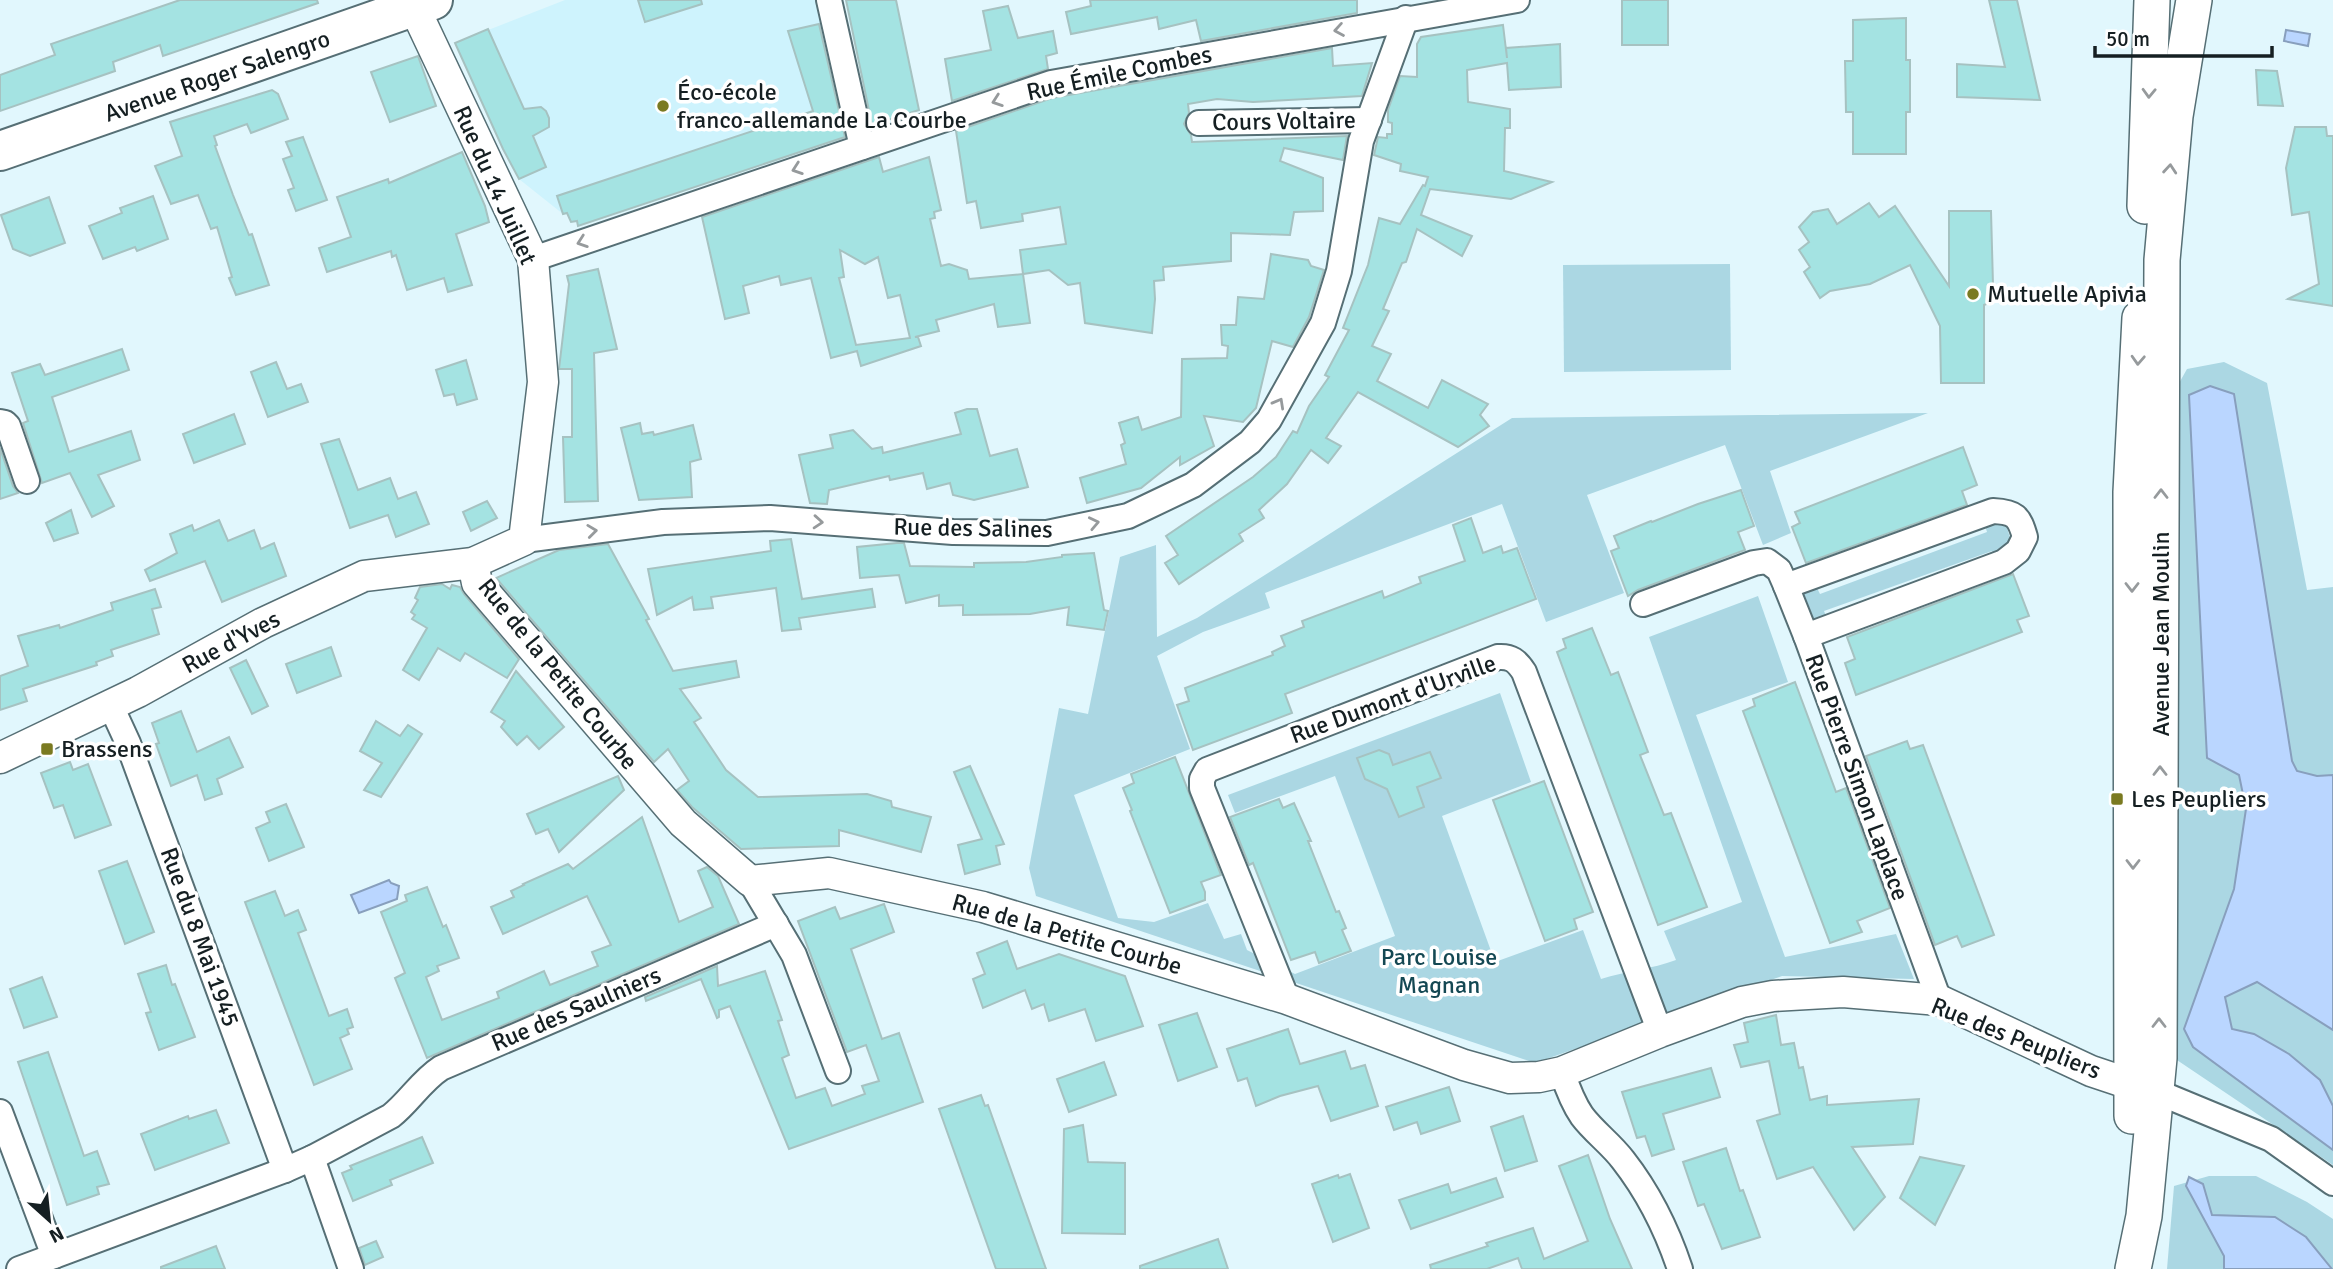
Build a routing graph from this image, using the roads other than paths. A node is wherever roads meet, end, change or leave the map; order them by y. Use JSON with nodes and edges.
{"nodes":[{"id":1,"x":829,"y":0,"type":"edge"},
{"id":2,"x":1517,"y":0,"type":"edge"},
{"id":3,"x":2152,"y":0,"type":"edge"},
{"id":4,"x":2194,"y":0,"type":"edge"},
{"id":5,"x":423,"y":3,"type":"edge"},
{"id":6,"x":1406,"y":18,"type":"junction"},
{"id":7,"x":1368,"y":120,"type":"junction"},
{"id":8,"x":1199,"y":123,"type":"dead end"},
{"id":9,"x":862,"y":147,"type":"junction"},
{"id":10,"x":0,"y":151,"type":"edge"},
{"id":11,"x":533,"y":258,"type":"junction"},
{"id":12,"x":0,"y":422,"type":"edge"},
{"id":13,"x":27,"y":481,"type":"dead end"},
{"id":14,"x":524,"y":540,"type":"junction"},
{"id":15,"x":473,"y":563,"type":"junction"},
{"id":16,"x":1786,"y":586,"type":"junction"},
{"id":17,"x":1643,"y":604,"type":"dead end"},
{"id":18,"x":1806,"y":636,"type":"junction"},
{"id":19,"x":111,"y":706,"type":"junction"},
{"id":20,"x":0,"y":758,"type":"edge"},
{"id":21,"x":750,"y":881,"type":"junction"},
{"id":22,"x":776,"y":924,"type":"junction"},
{"id":23,"x":1287,"y":999,"type":"junction"},
{"id":24,"x":1939,"y":1000,"type":"junction"},
{"id":25,"x":1660,"y":1032,"type":"junction"},
{"id":26,"x":838,"y":1071,"type":"dead end"},
{"id":27,"x":1562,"y":1072,"type":"junction"},
{"id":28,"x":2144,"y":1088,"type":"junction"},
{"id":29,"x":0,"y":1112,"type":"edge"},
{"id":30,"x":312,"y":1158,"type":"junction"},
{"id":31,"x":285,"y":1170,"type":"junction"},
{"id":32,"x":2333,"y":1183,"type":"edge"},
{"id":33,"x":54,"y":1256,"type":"junction"},
{"id":34,"x":19,"y":1269,"type":"edge"},
{"id":35,"x":351,"y":1269,"type":"edge"},
{"id":36,"x":1680,"y":1269,"type":"edge"},
{"id":37,"x":2109,"y":1269,"type":"edge"},
{"id":38,"x":2133,"y":1269,"type":"edge"}],
"edges":[{"from":1,"to":9,"type":"street"},
{"from":2,"to":6,"type":"street","name":"Rue Émile Combes"},
{"from":3,"to":28,"type":"main road","name":"Avenue Jean Moulin","one_way":true},
{"from":28,"to":4,"type":"main road","name":"Avenue Jean Moulin","one_way":true},
{"from":5,"to":10,"type":"main road","name":"Avenue Roger Salengro"},
{"from":5,"to":11,"type":"street","name":"Rue du 14 Juillet"},
{"from":6,"to":7,"type":"street","name":"Rue des Salines"},
{"from":6,"to":9,"type":"street","name":"Rue Émile Combes","one_way":true},
{"from":7,"to":8,"type":"street","name":"Cours Voltaire"},
{"from":14,"to":7,"type":"street","name":"Rue des Salines","one_way":true},
{"from":9,"to":11,"type":"street","name":"Rue Émile Combes","one_way":true},
{"from":11,"to":14,"type":"street","name":"Rue du 14 Juillet"},
{"from":12,"to":13,"type":"street"},
{"from":14,"to":15,"type":"street","name":"Rue des Salines"},
{"from":15,"to":19,"type":"street","name":"Rue d'Yves"},
{"from":15,"to":21,"type":"street","name":"Rue de la Petite Courbe"},
{"from":16,"to":17,"type":"street"},
{"from":16,"to":18,"type":"street"},
{"from":16,"to":18,"type":"street","name":"Rue Pierre Simon Laplace"},
{"from":18,"to":24,"type":"street","name":"Rue Pierre Simon Laplace"},
{"from":19,"to":20,"type":"street","name":"Rue d'Yves"},
{"from":19,"to":31,"type":"street","name":"Rue du 8 Mai 1945"},
{"from":21,"to":22,"type":"street"},
{"from":21,"to":23,"type":"street","name":"Rue de la Petite Courbe"},
{"from":22,"to":26,"type":"street"},
{"from":22,"to":30,"type":"street","name":"Rue des Saulniers"},
{"from":23,"to":25,"type":"street","name":"Rue Dumont d'Urville"},
{"from":23,"to":27,"type":"street","name":"Rue de la Petite Courbe"},
{"from":24,"to":25,"type":"street","name":"Rue des Peupliers"},
{"from":24,"to":28,"type":"street","name":"Rue des Peupliers"},
{"from":25,"to":27,"type":"street","name":"Rue des Peupliers"},
{"from":27,"to":36,"type":"street"},
{"from":28,"to":32,"type":"street","name":"Rue des Peupliers"},
{"from":28,"to":37,"type":"main road","name":"Avenue Jean Moulin"},
{"from":28,"to":38,"type":"main road","name":"Avenue Jean Moulin"},
{"from":29,"to":33,"type":"street"},
{"from":30,"to":31,"type":"street"},
{"from":30,"to":35,"type":"street"},
{"from":31,"to":33,"type":"street"},
{"from":33,"to":34,"type":"street"}]}
